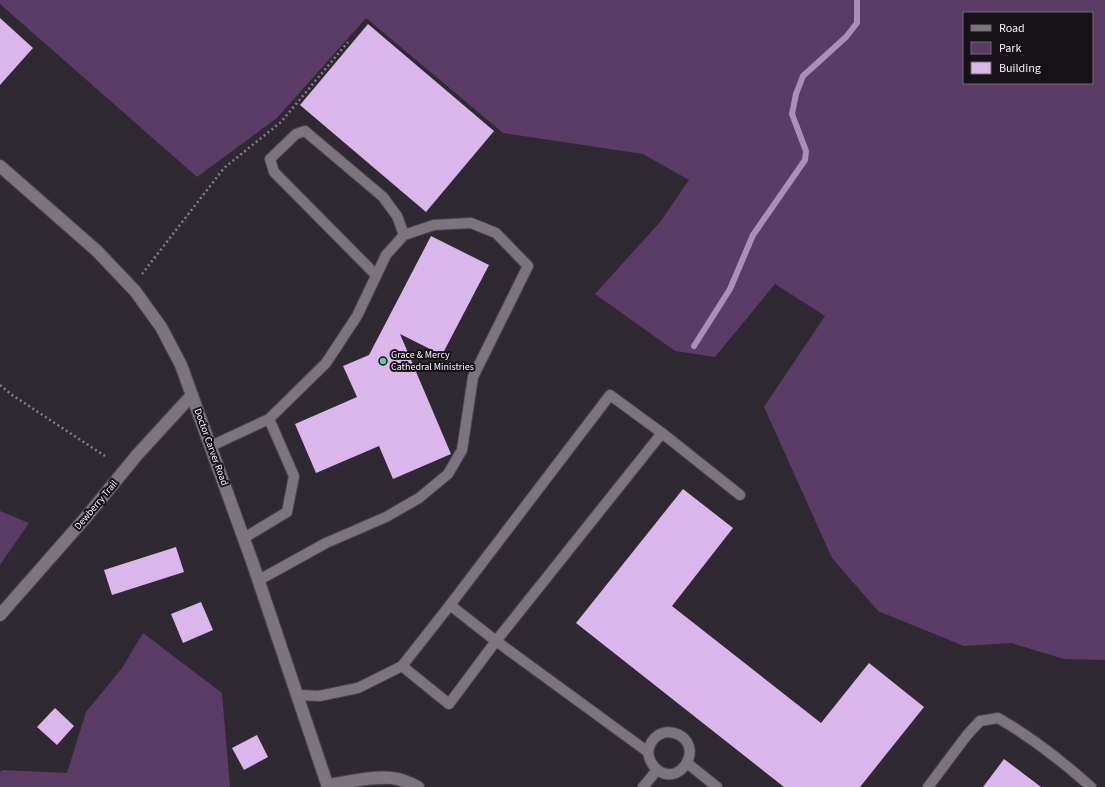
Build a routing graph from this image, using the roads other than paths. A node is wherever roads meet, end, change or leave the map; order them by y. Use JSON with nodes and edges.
{"nodes":[{"id":1,"x":0,"y":166,"type":"edge"},
{"id":2,"x":404,"y":235,"type":"junction"},
{"id":3,"x":376,"y":275,"type":"junction"},
{"id":4,"x":192,"y":395,"type":"junction"},
{"id":5,"x":269,"y":419,"type":"junction"},
{"id":6,"x":662,"y":433,"type":"junction"},
{"id":7,"x":211,"y":446,"type":"junction"},
{"id":8,"x":740,"y":495,"type":"dead end"},
{"id":9,"x":244,"y":538,"type":"junction"},
{"id":10,"x":259,"y":580,"type":"junction"},
{"id":11,"x":450,"y":605,"type":"junction"},
{"id":12,"x":0,"y":615,"type":"edge"},
{"id":13,"x":496,"y":641,"type":"junction"},
{"id":14,"x":402,"y":666,"type":"junction"},
{"id":15,"x":298,"y":695,"type":"junction"},
{"id":16,"x":648,"y":752,"type":"junction"},
{"id":17,"x":687,"y":763,"type":"junction"},
{"id":18,"x":657,"y":770,"type":"junction"},
{"id":19,"x":328,"y":786,"type":"edge"},
{"id":20,"x":418,"y":787,"type":"edge"},
{"id":21,"x":643,"y":787,"type":"edge"},
{"id":22,"x":717,"y":787,"type":"edge"},
{"id":23,"x":928,"y":787,"type":"edge"},
{"id":24,"x":1091,"y":787,"type":"edge"}],
"edges":[{"from":1,"to":4,"type":"street","name":"Doctor Carver Road"},
{"from":2,"to":3,"type":"lane"},
{"from":2,"to":3,"type":"lane"},
{"from":2,"to":10,"type":"lane"},
{"from":3,"to":5,"type":"lane"},
{"from":4,"to":7,"type":"street","name":"Doctor Carver Road"},
{"from":4,"to":12,"type":"street","name":"Dewberry Trail"},
{"from":5,"to":7,"type":"lane"},
{"from":5,"to":9,"type":"lane"},
{"from":6,"to":8,"type":"lane"},
{"from":6,"to":11,"type":"lane"},
{"from":6,"to":13,"type":"lane"},
{"from":7,"to":9,"type":"street","name":"Doctor Carver Road"},
{"from":9,"to":10,"type":"street","name":"Doctor Carver Road"},
{"from":10,"to":15,"type":"street","name":"Doctor Carver Road"},
{"from":11,"to":13,"type":"lane"},
{"from":11,"to":14,"type":"lane"},
{"from":13,"to":14,"type":"lane"},
{"from":13,"to":16,"type":"lane"},
{"from":14,"to":15,"type":"lane"},
{"from":15,"to":19,"type":"street","name":"Doctor Carver Road"},
{"from":16,"to":17,"type":"lane"},
{"from":16,"to":18,"type":"lane"},
{"from":17,"to":18,"type":"lane"},
{"from":17,"to":22,"type":"lane"},
{"from":18,"to":21,"type":"lane"},
{"from":19,"to":20,"type":"street"},
{"from":23,"to":24,"type":"lane"}]}
